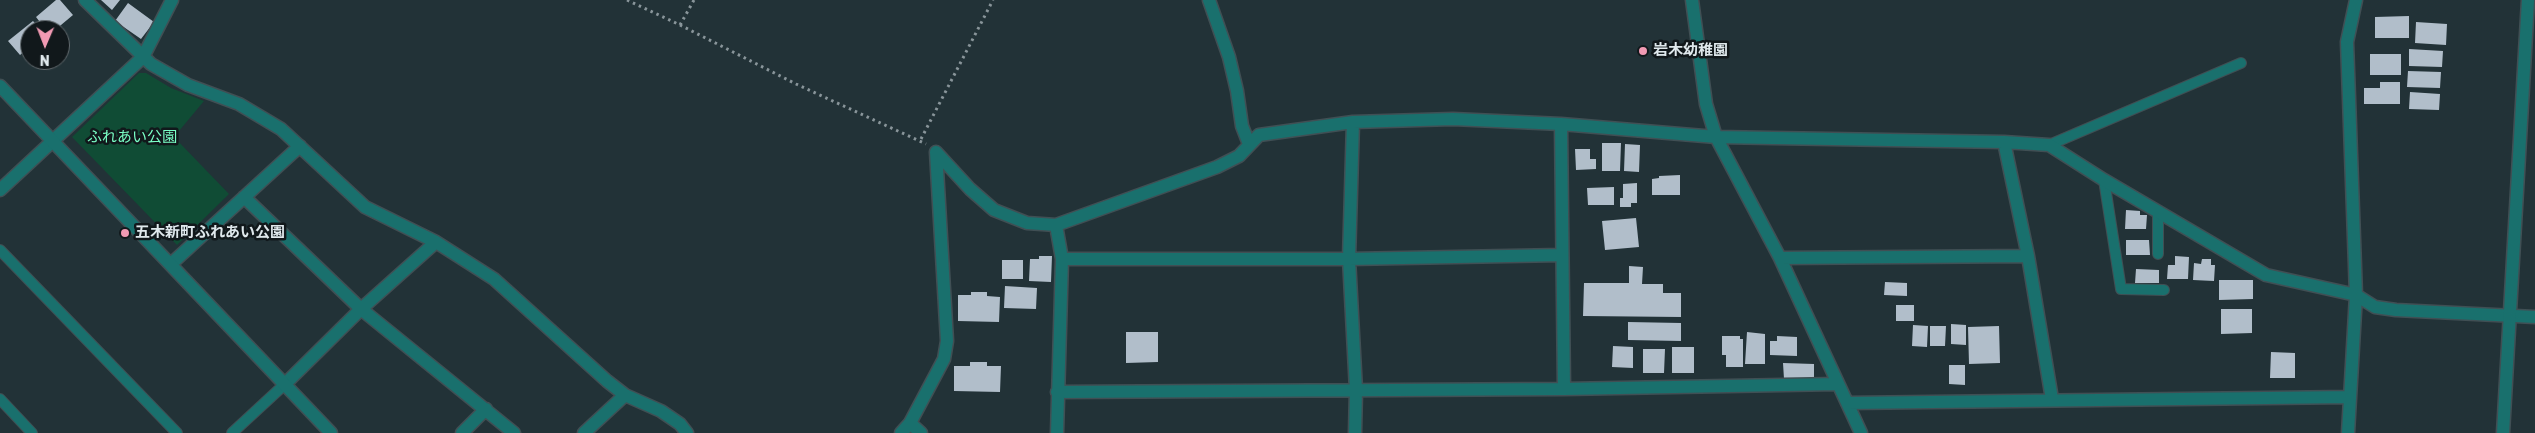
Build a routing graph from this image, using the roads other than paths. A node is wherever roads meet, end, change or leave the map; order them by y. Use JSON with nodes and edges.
{"nodes":[{"id":1,"x":84,"y":0,"type":"edge"},
{"id":2,"x":172,"y":0,"type":"edge"},
{"id":3,"x":1209,"y":0,"type":"edge"},
{"id":4,"x":1692,"y":0,"type":"edge"},
{"id":5,"x":2356,"y":0,"type":"edge"},
{"id":6,"x":2528,"y":0,"type":"edge"},
{"id":7,"x":143,"y":57,"type":"junction"},
{"id":8,"x":2241,"y":63,"type":"dead end"},
{"id":9,"x":0,"y":86,"type":"edge"},
{"id":10,"x":1353,"y":122,"type":"junction"},
{"id":11,"x":1561,"y":124,"type":"junction"},
{"id":12,"x":1716,"y":137,"type":"junction"},
{"id":13,"x":53,"y":142,"type":"junction"},
{"id":14,"x":2004,"y":142,"type":"junction"},
{"id":15,"x":1249,"y":144,"type":"junction"},
{"id":16,"x":2049,"y":145,"type":"junction"},
{"id":17,"x":300,"y":146,"type":"junction"},
{"id":18,"x":2104,"y":180,"type":"junction"},
{"id":19,"x":0,"y":190,"type":"edge"},
{"id":20,"x":244,"y":197,"type":"junction"},
{"id":21,"x":2158,"y":211,"type":"junction"},
{"id":22,"x":1056,"y":225,"type":"junction"},
{"id":23,"x":436,"y":242,"type":"junction"},
{"id":24,"x":0,"y":250,"type":"edge"},
{"id":25,"x":1562,"y":254,"type":"junction"},
{"id":26,"x":2158,"y":254,"type":"dead end"},
{"id":27,"x":2028,"y":256,"type":"junction"},
{"id":28,"x":1780,"y":258,"type":"junction"},
{"id":29,"x":1062,"y":259,"type":"junction"},
{"id":30,"x":1349,"y":259,"type":"junction"},
{"id":31,"x":171,"y":264,"type":"junction"},
{"id":32,"x":2164,"y":290,"type":"dead end"},
{"id":33,"x":2356,"y":295,"type":"junction"},
{"id":34,"x":361,"y":309,"type":"junction"},
{"id":35,"x":2510,"y":316,"type":"junction"},
{"id":36,"x":2535,"y":317,"type":"edge"},
{"id":37,"x":285,"y":384,"type":"junction"},
{"id":38,"x":1838,"y":384,"type":"junction"},
{"id":39,"x":1564,"y":389,"type":"junction"},
{"id":40,"x":1356,"y":390,"type":"junction"},
{"id":41,"x":1057,"y":392,"type":"junction"},
{"id":42,"x":625,"y":395,"type":"junction"},
{"id":43,"x":2350,"y":397,"type":"junction"},
{"id":44,"x":0,"y":399,"type":"edge"},
{"id":45,"x":2052,"y":399,"type":"junction"},
{"id":46,"x":1847,"y":403,"type":"junction"},
{"id":47,"x":486,"y":409,"type":"junction"},
{"id":48,"x":910,"y":423,"type":"junction"},
{"id":49,"x":32,"y":433,"type":"edge"},
{"id":50,"x":177,"y":433,"type":"edge"},
{"id":51,"x":232,"y":433,"type":"edge"},
{"id":52,"x":331,"y":433,"type":"edge"},
{"id":53,"x":462,"y":433,"type":"edge"},
{"id":54,"x":514,"y":433,"type":"edge"},
{"id":55,"x":584,"y":433,"type":"edge"},
{"id":56,"x":687,"y":433,"type":"edge"},
{"id":57,"x":901,"y":433,"type":"edge"},
{"id":58,"x":921,"y":433,"type":"edge"},
{"id":59,"x":1057,"y":433,"type":"edge"},
{"id":60,"x":1355,"y":433,"type":"edge"},
{"id":61,"x":1861,"y":433,"type":"edge"},
{"id":62,"x":2348,"y":433,"type":"edge"},
{"id":63,"x":2503,"y":433,"type":"edge"}],
"edges":[{"from":1,"to":7,"type":"street"},
{"from":2,"to":7,"type":"street"},
{"from":3,"to":15,"type":"street"},
{"from":4,"to":12,"type":"street"},
{"from":5,"to":33,"type":"street"},
{"from":6,"to":35,"type":"street"},
{"from":7,"to":13,"type":"street"},
{"from":7,"to":17,"type":"street"},
{"from":8,"to":16,"type":"lane"},
{"from":9,"to":13,"type":"street"},
{"from":10,"to":11,"type":"street"},
{"from":10,"to":15,"type":"street"},
{"from":10,"to":30,"type":"street"},
{"from":11,"to":12,"type":"street"},
{"from":11,"to":25,"type":"street"},
{"from":12,"to":14,"type":"street"},
{"from":12,"to":28,"type":"street"},
{"from":13,"to":19,"type":"street"},
{"from":13,"to":31,"type":"street"},
{"from":14,"to":16,"type":"street"},
{"from":14,"to":27,"type":"street"},
{"from":15,"to":22,"type":"street"},
{"from":16,"to":18,"type":"street"},
{"from":17,"to":20,"type":"street"},
{"from":17,"to":23,"type":"street"},
{"from":18,"to":21,"type":"street"},
{"from":18,"to":32,"type":"lane"},
{"from":20,"to":31,"type":"street"},
{"from":20,"to":34,"type":"street"},
{"from":21,"to":26,"type":"lane"},
{"from":21,"to":33,"type":"street"},
{"from":22,"to":29,"type":"street"},
{"from":22,"to":48,"type":"street"},
{"from":23,"to":34,"type":"street"},
{"from":23,"to":42,"type":"street"},
{"from":24,"to":50,"type":"lane"},
{"from":25,"to":30,"type":"street"},
{"from":25,"to":39,"type":"street"},
{"from":27,"to":28,"type":"street"},
{"from":27,"to":45,"type":"street"},
{"from":28,"to":38,"type":"street"},
{"from":29,"to":30,"type":"street"},
{"from":29,"to":41,"type":"street"},
{"from":30,"to":40,"type":"street"},
{"from":31,"to":37,"type":"street"},
{"from":33,"to":35,"type":"street"},
{"from":33,"to":43,"type":"street"},
{"from":34,"to":37,"type":"street"},
{"from":34,"to":47,"type":"street"},
{"from":35,"to":36,"type":"street"},
{"from":35,"to":63,"type":"street"},
{"from":37,"to":51,"type":"lane"},
{"from":37,"to":52,"type":"street"},
{"from":38,"to":39,"type":"street"},
{"from":38,"to":46,"type":"street"},
{"from":39,"to":40,"type":"street"},
{"from":40,"to":41,"type":"street"},
{"from":40,"to":60,"type":"street"},
{"from":41,"to":59,"type":"street"},
{"from":42,"to":55,"type":"street"},
{"from":42,"to":56,"type":"street"},
{"from":43,"to":45,"type":"street"},
{"from":43,"to":62,"type":"street"},
{"from":44,"to":49,"type":"lane"},
{"from":45,"to":46,"type":"street"},
{"from":46,"to":61,"type":"street"},
{"from":47,"to":53,"type":"street"},
{"from":47,"to":54,"type":"street"},
{"from":48,"to":57,"type":"street"},
{"from":48,"to":58,"type":"street"}]}
